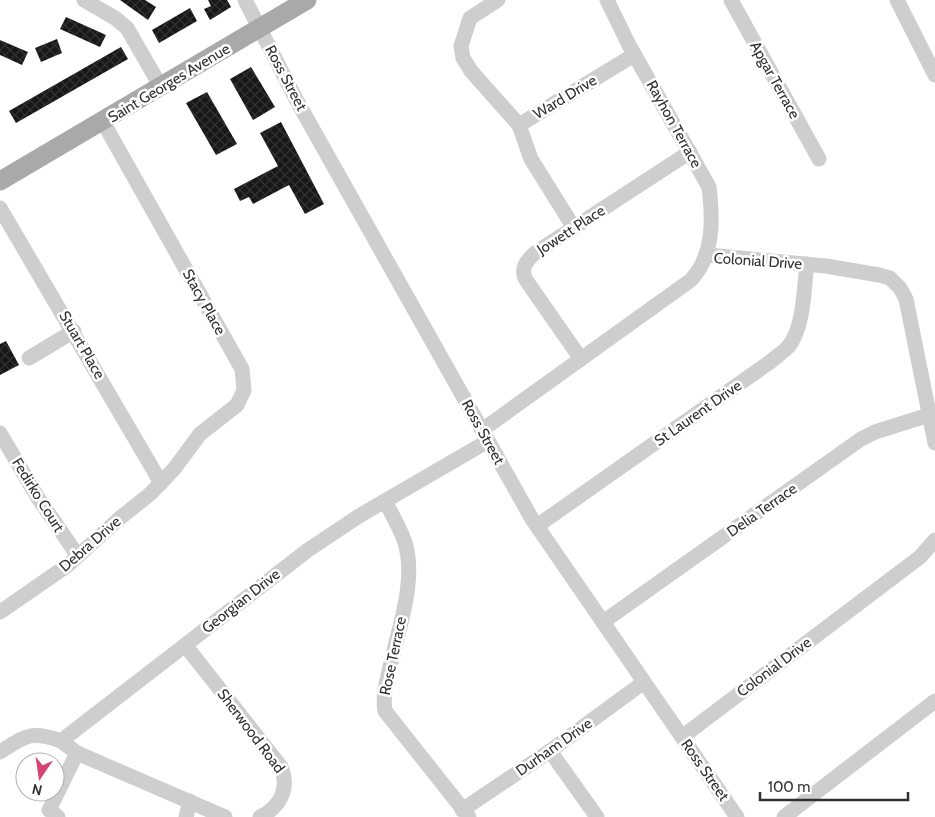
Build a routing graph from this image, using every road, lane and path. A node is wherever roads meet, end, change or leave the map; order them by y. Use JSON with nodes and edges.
{"nodes":[{"id":1,"x":84,"y":0,"type":"edge"},
{"id":2,"x":245,"y":0,"type":"edge"},
{"id":3,"x":307,"y":0,"type":"edge"},
{"id":4,"x":498,"y":0,"type":"edge"},
{"id":5,"x":607,"y":0,"type":"edge"},
{"id":6,"x":731,"y":0,"type":"edge"},
{"id":7,"x":897,"y":0,"type":"edge"},
{"id":8,"x":260,"y":28,"type":"junction"},
{"id":9,"x":634,"y":55,"type":"junction"},
{"id":10,"x":935,"y":75,"type":"edge"},
{"id":11,"x":161,"y":87,"type":"junction"},
{"id":12,"x":104,"y":122,"type":"junction"},
{"id":13,"x":519,"y":125,"type":"junction"},
{"id":14,"x":690,"y":152,"type":"junction"},
{"id":15,"x":819,"y":159,"type":"dead end"},
{"id":16,"x":0,"y":181,"type":"edge"},
{"id":17,"x":0,"y":208,"type":"edge"},
{"id":18,"x":574,"y":228,"type":"junction"},
{"id":19,"x":708,"y":255,"type":"junction"},
{"id":20,"x":807,"y":264,"type":"junction"},
{"id":21,"x":74,"y":331,"type":"junction"},
{"id":22,"x":29,"y":358,"type":"dead end"},
{"id":23,"x":581,"y":359,"type":"junction"},
{"id":24,"x":929,"y":415,"type":"junction"},
{"id":25,"x":0,"y":433,"type":"edge"},
{"id":26,"x":485,"y":435,"type":"junction"},
{"id":27,"x":935,"y":443,"type":"edge"},
{"id":28,"x":174,"y":469,"type":"joint"},
{"id":29,"x":161,"y":483,"type":"junction"},
{"id":30,"x":385,"y":501,"type":"junction"},
{"id":31,"x":537,"y":526,"type":"junction"},
{"id":32,"x":935,"y":540,"type":"edge"},
{"id":33,"x":78,"y":556,"type":"junction"},
{"id":34,"x":0,"y":612,"type":"edge"},
{"id":35,"x":603,"y":622,"type":"junction"},
{"id":36,"x":185,"y":645,"type":"junction"},
{"id":37,"x":644,"y":682,"type":"junction"},
{"id":38,"x":935,"y":701,"type":"edge"},
{"id":39,"x":682,"y":737,"type":"junction"},
{"id":40,"x":61,"y":740,"type":"junction"},
{"id":41,"x":550,"y":751,"type":"junction"},
{"id":42,"x":0,"y":752,"type":"edge"},
{"id":43,"x":77,"y":753,"type":"junction"},
{"id":44,"x":190,"y":802,"type":"junction"},
{"id":45,"x":465,"y":814,"type":"edge"},
{"id":46,"x":58,"y":817,"type":"edge"},
{"id":47,"x":186,"y":817,"type":"edge"},
{"id":48,"x":226,"y":817,"type":"edge"},
{"id":49,"x":260,"y":817,"type":"edge"},
{"id":50,"x":597,"y":817,"type":"edge"},
{"id":51,"x":738,"y":817,"type":"edge"},
{"id":52,"x":784,"y":817,"type":"edge"}],
"edges":[{"from":1,"to":11,"type":"street"},
{"from":2,"to":8,"type":"street","name":"Ross Street"},
{"from":3,"to":8,"type":"main road","name":"Saint Georges Avenue"},
{"from":4,"to":13,"type":"street"},
{"from":5,"to":9,"type":"street","name":"Rayhon Terrace"},
{"from":6,"to":15,"type":"street","name":"Apgar Terrace"},
{"from":7,"to":10,"type":"street"},
{"from":8,"to":11,"type":"main road","name":"Saint Georges Avenue"},
{"from":8,"to":26,"type":"street","name":"Ross Street"},
{"from":9,"to":13,"type":"street","name":"Ward Drive"},
{"from":9,"to":14,"type":"street","name":"Rayhon Terrace"},
{"from":11,"to":12,"type":"main road","name":"Saint Georges Avenue"},
{"from":12,"to":16,"type":"main road","name":"Saint Georges Avenue"},
{"from":12,"to":28,"type":"street","name":"Stacy Place"},
{"from":13,"to":18,"type":"street","name":"Ward Drive"},
{"from":14,"to":18,"type":"street","name":"Jowett Place"},
{"from":14,"to":19,"type":"street","name":"Rayhon Terrace"},
{"from":17,"to":21,"type":"street","name":"Stuart Place"},
{"from":18,"to":23,"type":"street","name":"Jowett Place"},
{"from":19,"to":20,"type":"street","name":"Colonial Drive"},
{"from":19,"to":23,"type":"street","name":"Colonial Drive"},
{"from":20,"to":24,"type":"street","name":"Colonial Drive"},
{"from":20,"to":31,"type":"street","name":"St Laurent Drive"},
{"from":21,"to":22,"type":"street"},
{"from":21,"to":29,"type":"street","name":"Stuart Place"},
{"from":23,"to":26,"type":"street","name":"Colonial Drive"},
{"from":24,"to":27,"type":"street","name":"Colonial Drive"},
{"from":24,"to":35,"type":"street","name":"Delia Terrace"},
{"from":25,"to":33,"type":"street","name":"Fedirko Court"},
{"from":26,"to":30,"type":"street","name":"Georgian Drive"},
{"from":26,"to":31,"type":"street","name":"Ross Street"},
{"from":28,"to":29,"type":"street","name":"Debra Drive"},
{"from":29,"to":33,"type":"street","name":"Debra Drive"},
{"from":30,"to":36,"type":"street","name":"Georgian Drive"},
{"from":30,"to":45,"type":"street","name":"Rose Terrace"},
{"from":31,"to":35,"type":"street","name":"Ross Street"},
{"from":32,"to":39,"type":"street","name":"Colonial Drive"},
{"from":33,"to":34,"type":"street","name":"Debra Drive"},
{"from":35,"to":37,"type":"street","name":"Ross Street"},
{"from":36,"to":40,"type":"street","name":"Georgian Drive"},
{"from":36,"to":49,"type":"street","name":"Sherwood Road"},
{"from":37,"to":39,"type":"street","name":"Ross Street"},
{"from":37,"to":41,"type":"street","name":"Durham Drive"},
{"from":38,"to":52,"type":"street"},
{"from":39,"to":51,"type":"street","name":"Ross Street"},
{"from":40,"to":42,"type":"street"},
{"from":40,"to":43,"type":"street"},
{"from":41,"to":45,"type":"street","name":"Durham Drive"},
{"from":41,"to":50,"type":"street"},
{"from":43,"to":44,"type":"street"},
{"from":43,"to":46,"type":"street"},
{"from":44,"to":47,"type":"street"},
{"from":44,"to":48,"type":"street"}]}
